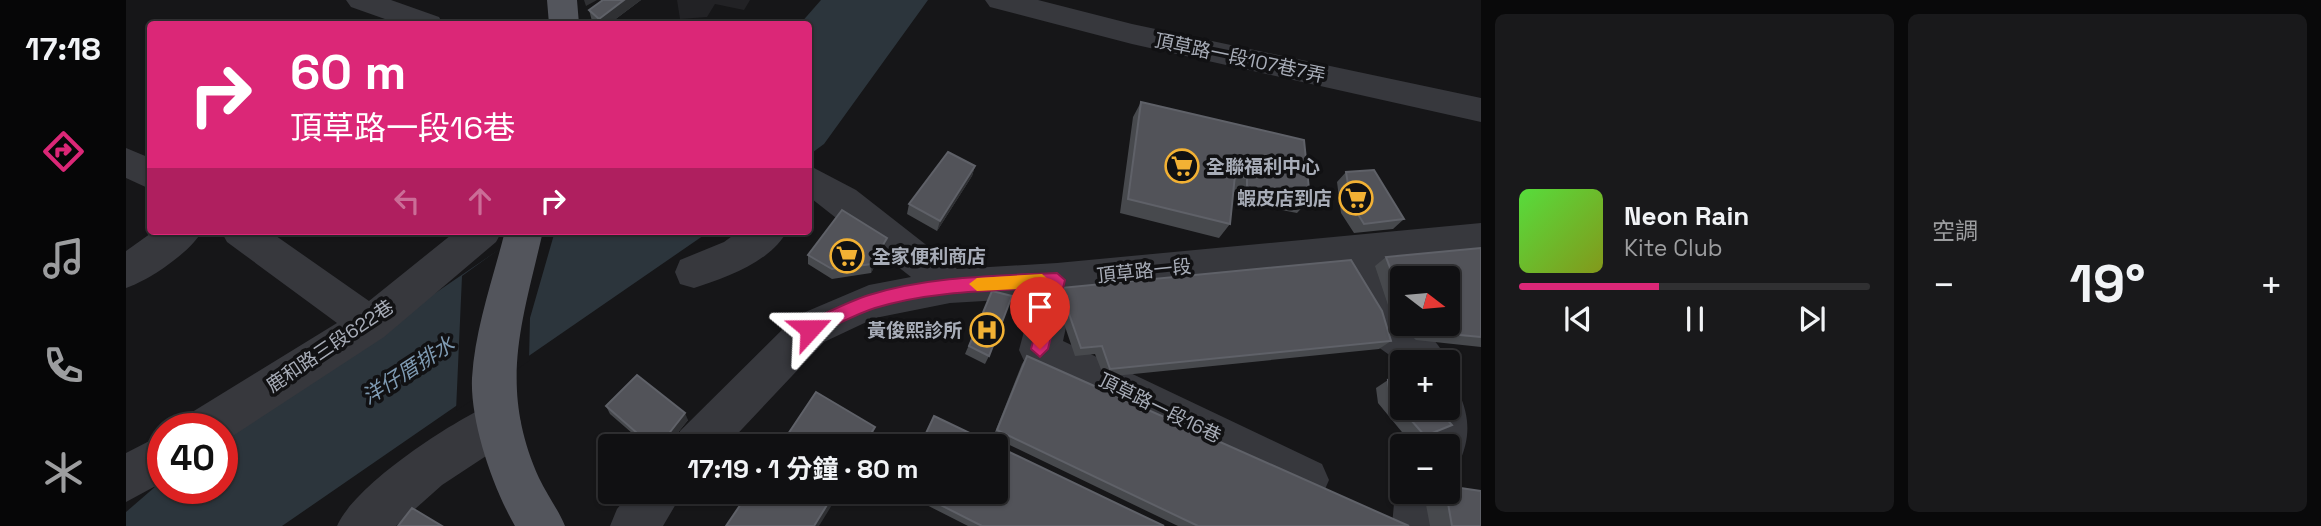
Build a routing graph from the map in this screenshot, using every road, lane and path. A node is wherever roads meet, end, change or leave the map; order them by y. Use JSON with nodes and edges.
{"nodes":[{"id":1,"x":361,"y":0,"type":"edge"},
{"id":2,"x":562,"y":0,"type":"edge"},
{"id":3,"x":1000,"y":0,"type":"edge"},
{"id":4,"x":420,"y":21,"type":"edge"},
{"id":5,"x":564,"y":21,"type":"edge"},
{"id":6,"x":1481,"y":110,"type":"edge"},
{"id":7,"x":126,"y":161,"type":"edge"},
{"id":8,"x":147,"y":173,"type":"edge"},
{"id":9,"x":812,"y":185,"type":"edge"},
{"id":10,"x":177,"y":235,"type":"edge"},
{"id":11,"x":246,"y":235,"type":"edge"},
{"id":12,"x":478,"y":235,"type":"edge"},
{"id":13,"x":523,"y":235,"type":"edge"},
{"id":14,"x":762,"y":235,"type":"edge"},
{"id":15,"x":1481,"y":238,"type":"edge"},
{"id":16,"x":1361,"y":249,"type":"junction"},
{"id":17,"x":126,"y":272,"type":"edge"},
{"id":18,"x":694,"y":272,"type":"dead end"},
{"id":19,"x":1057,"y":280,"type":"junction"},
{"id":20,"x":950,"y":286,"type":"junction"},
{"id":21,"x":370,"y":324,"type":"junction"},
{"id":22,"x":1416,"y":350,"type":"edge"},
{"id":23,"x":230,"y":413,"type":"edge"},
{"id":24,"x":499,"y":422,"type":"junction"},
{"id":25,"x":708,"y":434,"type":"edge"},
{"id":26,"x":147,"y":466,"type":"edge"},
{"id":27,"x":126,"y":479,"type":"edge"},
{"id":28,"x":1306,"y":480,"type":"edge"},
{"id":29,"x":651,"y":504,"type":"edge"},
{"id":30,"x":1417,"y":504,"type":"edge"},
{"id":31,"x":361,"y":526,"type":"edge"},
{"id":32,"x":541,"y":526,"type":"edge"},
{"id":33,"x":634,"y":526,"type":"edge"},
{"id":34,"x":1416,"y":526,"type":"edge"}],
"edges":[{"from":1,"to":4,"type":"street"},
{"from":2,"to":5,"type":"main road"},
{"from":3,"to":6,"type":"street","name":"頂草路一段107巷7弄"},
{"from":7,"to":8,"type":"street"},
{"from":9,"to":20,"type":"street"},
{"from":10,"to":17,"type":"street"},
{"from":11,"to":21,"type":"street"},
{"from":12,"to":21,"type":"street","name":"鹿和路三段622巷"},
{"from":13,"to":24,"type":"main road"},
{"from":14,"to":18,"type":"street"},
{"from":15,"to":16,"type":"street","name":"頂草路一段"},
{"from":16,"to":19,"type":"street","name":"頂草路一段"},
{"from":16,"to":22,"type":"street"},
{"from":19,"to":20,"type":"street","name":"頂草路一段"},
{"from":19,"to":28,"type":"street","name":"頂草路一段16巷"},
{"from":20,"to":25,"type":"street","name":"頂草路一段"},
{"from":21,"to":23,"type":"street","name":"鹿和路三段622巷"},
{"from":24,"to":31,"type":"street"},
{"from":24,"to":32,"type":"main road"},
{"from":26,"to":27,"type":"street"},
{"from":29,"to":33,"type":"street"},
{"from":30,"to":34,"type":"street"}]}
